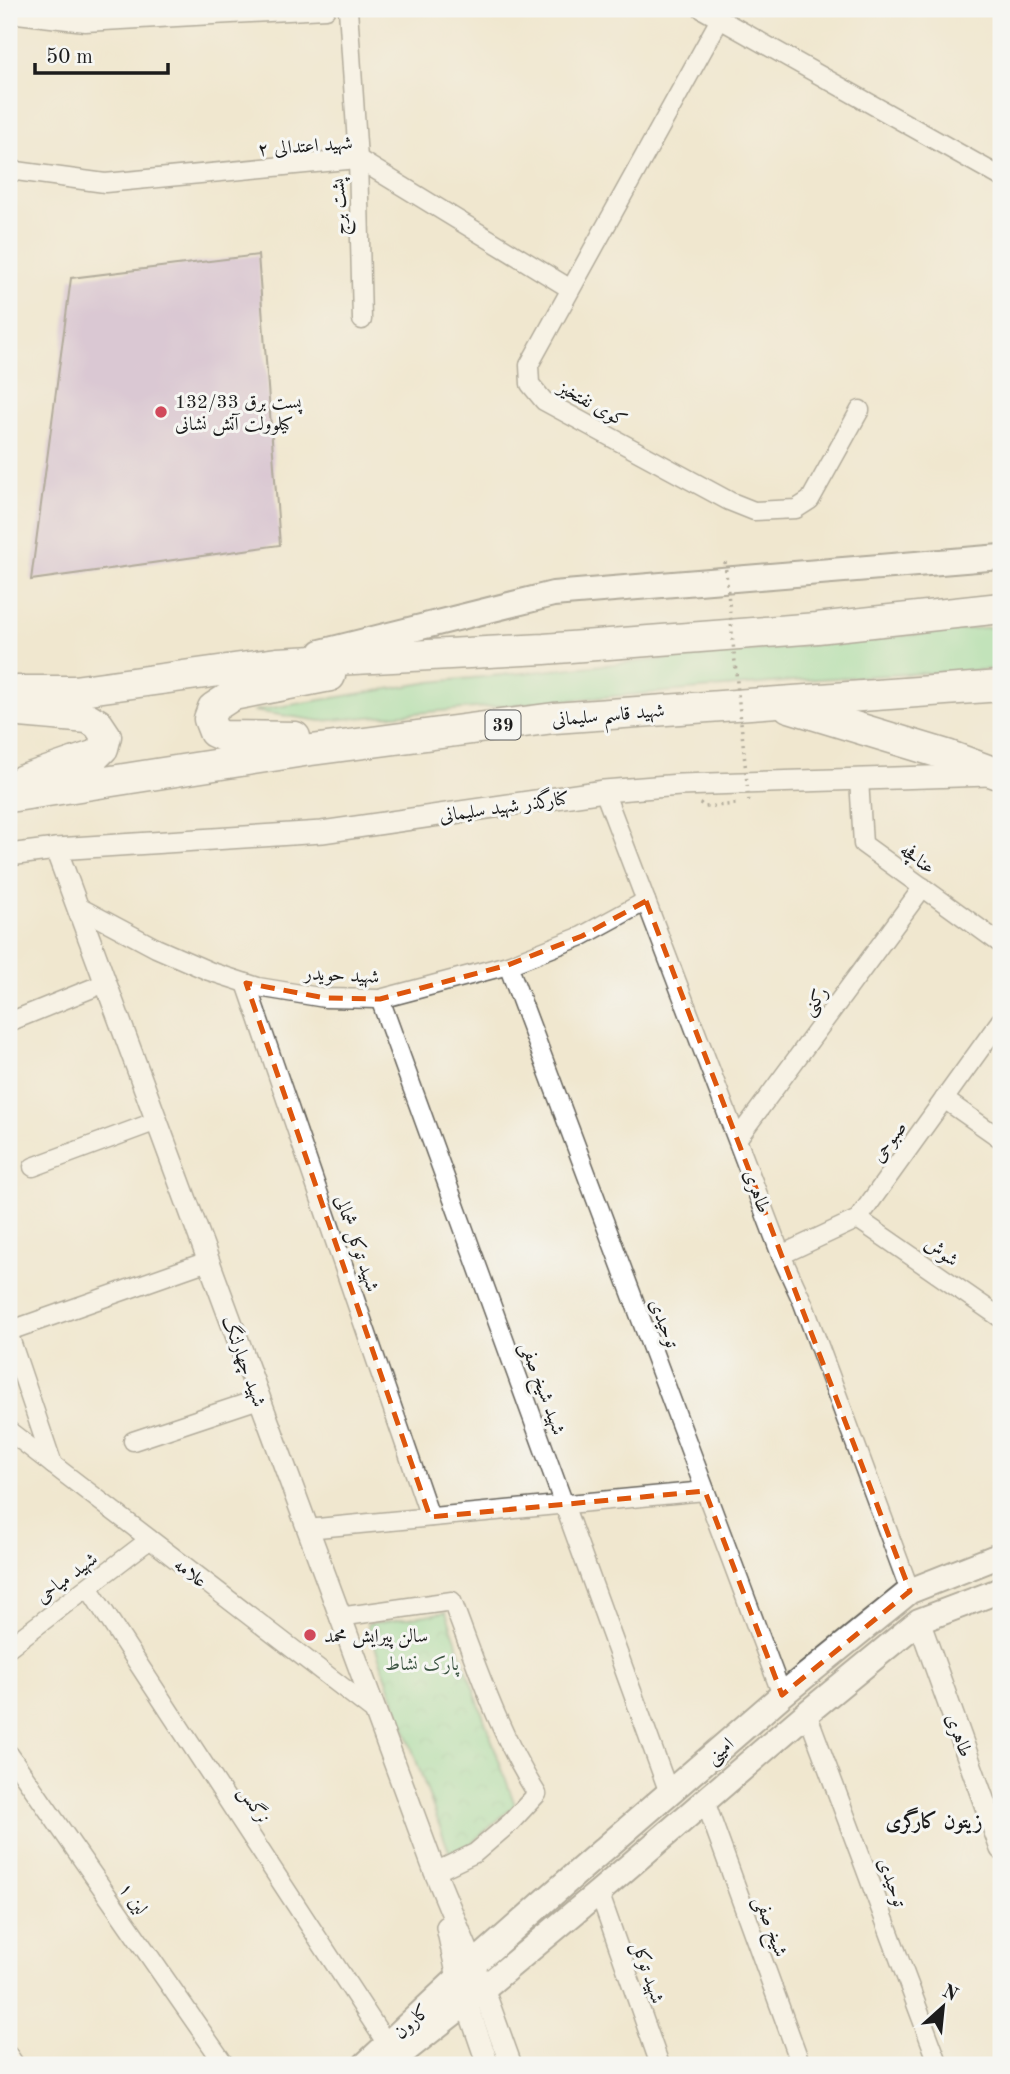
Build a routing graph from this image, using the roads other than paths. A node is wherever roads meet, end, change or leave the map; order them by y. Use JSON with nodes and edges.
{"nodes":[{"id":1,"x":326,"y":9,"type":"edge"},
{"id":2,"x":348,"y":9,"type":"edge"},
{"id":3,"x":702,"y":9,"type":"edge"},
{"id":4,"x":9,"y":13,"type":"edge"},
{"id":5,"x":720,"y":19,"type":"junction"},
{"id":6,"x":358,"y":159,"type":"junction"},
{"id":7,"x":9,"y":170,"type":"edge"},
{"id":8,"x":1001,"y":177,"type":"edge"},
{"id":9,"x":569,"y":288,"type":"junction"},
{"id":10,"x":362,"y":320,"type":"dead end"},
{"id":11,"x":860,"y":411,"type":"dead end"},
{"id":12,"x":1001,"y":557,"type":"edge"},
{"id":13,"x":1001,"y":608,"type":"edge"},
{"id":14,"x":426,"y":655,"type":"junction"},
{"id":15,"x":277,"y":663,"type":"junction"},
{"id":16,"x":1001,"y":686,"type":"edge"},
{"id":17,"x":9,"y":691,"type":"edge"},
{"id":18,"x":772,"y":701,"type":"junction"},
{"id":19,"x":9,"y":711,"type":"edge"},
{"id":20,"x":402,"y":738,"type":"junction"},
{"id":21,"x":1001,"y":775,"type":"edge"},
{"id":22,"x":859,"y":779,"type":"junction"},
{"id":23,"x":9,"y":784,"type":"edge"},
{"id":24,"x":604,"y":791,"type":"junction"},
{"id":25,"x":9,"y":797,"type":"edge"},
{"id":26,"x":56,"y":849,"type":"junction"},
{"id":27,"x":9,"y":855,"type":"edge"},
{"id":28,"x":923,"y":887,"type":"junction"},
{"id":29,"x":646,"y":901,"type":"junction"},
{"id":30,"x":77,"y":906,"type":"junction"},
{"id":31,"x":1001,"y":944,"type":"edge"},
{"id":32,"x":508,"y":965,"type":"junction"},
{"id":33,"x":105,"y":983,"type":"junction"},
{"id":34,"x":246,"y":983,"type":"junction"},
{"id":35,"x":380,"y":999,"type":"junction"},
{"id":36,"x":1001,"y":1020,"type":"edge"},
{"id":37,"x":9,"y":1022,"type":"edge"},
{"id":38,"x":944,"y":1099,"type":"junction"},
{"id":39,"x":157,"y":1121,"type":"junction"},
{"id":40,"x":738,"y":1138,"type":"junction"},
{"id":41,"x":1001,"y":1139,"type":"edge"},
{"id":42,"x":33,"y":1167,"type":"dead end"},
{"id":43,"x":858,"y":1219,"type":"junction"},
{"id":44,"x":781,"y":1255,"type":"junction"},
{"id":45,"x":208,"y":1261,"type":"junction"},
{"id":46,"x":1001,"y":1318,"type":"edge"},
{"id":47,"x":9,"y":1333,"type":"edge"},
{"id":48,"x":259,"y":1399,"type":"junction"},
{"id":49,"x":9,"y":1431,"type":"edge"},
{"id":50,"x":133,"y":1441,"type":"dead end"},
{"id":51,"x":53,"y":1465,"type":"junction"},
{"id":52,"x":705,"y":1491,"type":"junction"},
{"id":53,"x":565,"y":1504,"type":"junction"},
{"id":54,"x":430,"y":1517,"type":"junction"},
{"id":55,"x":307,"y":1529,"type":"junction"},
{"id":56,"x":149,"y":1540,"type":"junction"},
{"id":57,"x":1001,"y":1555,"type":"edge"},
{"id":58,"x":88,"y":1587,"type":"junction"},
{"id":59,"x":1001,"y":1590,"type":"edge"},
{"id":60,"x":910,"y":1591,"type":"junction"},
{"id":61,"x":339,"y":1616,"type":"junction"},
{"id":62,"x":919,"y":1620,"type":"junction"},
{"id":63,"x":9,"y":1647,"type":"edge"},
{"id":64,"x":782,"y":1695,"type":"junction"},
{"id":65,"x":375,"y":1712,"type":"junction"},
{"id":66,"x":807,"y":1713,"type":"junction"},
{"id":67,"x":9,"y":1754,"type":"edge"},
{"id":68,"x":669,"y":1793,"type":"junction"},
{"id":69,"x":705,"y":1801,"type":"junction"},
{"id":70,"x":1001,"y":1849,"type":"edge"},
{"id":71,"x":435,"y":1872,"type":"junction"},
{"id":72,"x":599,"y":1892,"type":"junction"},
{"id":73,"x":466,"y":1971,"type":"junction"},
{"id":74,"x":475,"y":1996,"type":"junction"},
{"id":75,"x":387,"y":2054,"type":"edge"},
{"id":76,"x":9,"y":2056,"type":"edge"},
{"id":77,"x":15,"y":2065,"type":"edge"},
{"id":78,"x":225,"y":2065,"type":"edge"},
{"id":79,"x":365,"y":2065,"type":"edge"},
{"id":80,"x":488,"y":2065,"type":"edge"},
{"id":81,"x":512,"y":2065,"type":"edge"},
{"id":82,"x":660,"y":2065,"type":"edge"},
{"id":83,"x":801,"y":2065,"type":"edge"},
{"id":84,"x":939,"y":2065,"type":"edge"}],
"edges":[{"from":1,"to":4,"type":"street"},
{"from":2,"to":6,"type":"street","name":"پشت برج"},
{"from":3,"to":5,"type":"street"},
{"from":5,"to":8,"type":"street"},
{"from":5,"to":9,"type":"street","name":"کوی نفتخیز"},
{"from":6,"to":7,"type":"street","name":"شهید اعتدالی ۲"},
{"from":6,"to":9,"type":"street","name":"شهید اعتدالی ۲"},
{"from":6,"to":10,"type":"street","name":"پشت برج"},
{"from":9,"to":11,"type":"street","name":"کوی نفتخیز"},
{"from":12,"to":15,"type":"main road"},
{"from":13,"to":14,"type":"highway"},
{"from":14,"to":15,"type":"highway"},
{"from":14,"to":20,"type":"highway"},
{"from":15,"to":17,"type":"highway"},
{"from":16,"to":18,"type":"highway","name":"شهید قاسم سلیمانی","number":"39"},
{"from":18,"to":20,"type":"highway","name":"شهید قاسم سلیمانی","number":"39"},
{"from":18,"to":21,"type":"highway"},
{"from":19,"to":23,"type":"highway"},
{"from":20,"to":25,"type":"highway","name":"شهید قاسم سلیمانی","number":"39"},
{"from":21,"to":22,"type":"street","name":"کنارگذر شهید سلیمانی"},
{"from":22,"to":24,"type":"street","name":"کنارگذر شهید سلیمانی"},
{"from":22,"to":28,"type":"street","name":"عنافچه"},
{"from":24,"to":26,"type":"street","name":"کنارگذر شهید سلیمانی"},
{"from":24,"to":29,"type":"street","name":"طاهری"},
{"from":26,"to":27,"type":"street","name":"کنارگذر شهید سلیمانی"},
{"from":26,"to":30,"type":"street","name":"شهید چهارلنگ"},
{"from":28,"to":31,"type":"street","name":"عنافچه"},
{"from":28,"to":40,"type":"street","name":"رکنی"},
{"from":29,"to":32,"type":"street","name":"شهید حویدر"},
{"from":29,"to":40,"type":"street","name":"طاهری"},
{"from":30,"to":33,"type":"street","name":"شهید چهارلنگ"},
{"from":30,"to":34,"type":"street","name":"شهید حویدر"},
{"from":32,"to":35,"type":"street","name":"شهید حویدر"},
{"from":32,"to":52,"type":"street","name":"توحیدی"},
{"from":33,"to":37,"type":"street"},
{"from":33,"to":39,"type":"street","name":"شهید چهارلنگ"},
{"from":34,"to":35,"type":"street","name":"شهید حویدر"},
{"from":34,"to":54,"type":"street","name":"شهید توکل شمالی"},
{"from":35,"to":53,"type":"street","name":"شهید شیخ صفی"},
{"from":36,"to":38,"type":"street","name":"صبوحی"},
{"from":38,"to":41,"type":"street"},
{"from":38,"to":43,"type":"street","name":"صبوحی"},
{"from":39,"to":42,"type":"street"},
{"from":39,"to":45,"type":"street","name":"شهید چهارلنگ"},
{"from":40,"to":44,"type":"street","name":"طاهری"},
{"from":43,"to":44,"type":"street","name":"صبوحی"},
{"from":43,"to":46,"type":"street","name":"شوش"},
{"from":44,"to":60,"type":"street","name":"طاهری"},
{"from":45,"to":47,"type":"street"},
{"from":45,"to":48,"type":"street","name":"شهید چهارلنگ"},
{"from":47,"to":51,"type":"street"},
{"from":48,"to":50,"type":"street"},
{"from":48,"to":55,"type":"street","name":"شهید چهارلنگ"},
{"from":49,"to":51,"type":"street","name":"علامه"},
{"from":51,"to":56,"type":"street","name":"علامه"},
{"from":52,"to":53,"type":"street"},
{"from":52,"to":64,"type":"street","name":"توحیدی"},
{"from":53,"to":54,"type":"street"},
{"from":53,"to":68,"type":"street","name":"شهید شیخ صفی"},
{"from":54,"to":55,"type":"street"},
{"from":55,"to":61,"type":"street","name":"شهید چهارلنگ"},
{"from":56,"to":58,"type":"street","name":"شهید میاحی"},
{"from":56,"to":65,"type":"street","name":"علامه"},
{"from":57,"to":60,"type":"main road","name":"امینی"},
{"from":58,"to":63,"type":"street","name":"شهید میاحی"},
{"from":58,"to":75,"type":"street","name":"نرگس"},
{"from":59,"to":62,"type":"main road","name":"امینی"},
{"from":60,"to":62,"type":"main road"},
{"from":60,"to":64,"type":"main road","name":"امینی"},
{"from":61,"to":65,"type":"street","name":"شهید چهارلنگ"},
{"from":61,"to":71,"type":"street"},
{"from":62,"to":66,"type":"main road","name":"امینی"},
{"from":62,"to":70,"type":"street","name":"طاهری"},
{"from":64,"to":68,"type":"main road","name":"امینی"},
{"from":65,"to":71,"type":"street","name":"شهید چهارلنگ"},
{"from":66,"to":69,"type":"main road","name":"امینی"},
{"from":66,"to":84,"type":"street","name":"توحیدی"},
{"from":67,"to":78,"type":"street","name":"لین ۱"},
{"from":68,"to":73,"type":"main road","name":"امینی"},
{"from":69,"to":72,"type":"main road","name":"امینی"},
{"from":69,"to":83,"type":"street","name":"شیخ صفی"},
{"from":71,"to":73,"type":"street","name":"شهید چهارلنگ"},
{"from":72,"to":74,"type":"main road","name":"امینی"},
{"from":72,"to":82,"type":"street","name":"شهید توکل"},
{"from":73,"to":74,"type":"street","name":"شهید چهارلنگ"},
{"from":73,"to":75,"type":"main road","name":"کارون"},
{"from":74,"to":75,"type":"main road","name":"کارون"},
{"from":74,"to":80,"type":"street"},
{"from":74,"to":81,"type":"street"},
{"from":75,"to":79,"type":"main road","name":"کارون"},
{"from":76,"to":77,"type":"street"}]}
